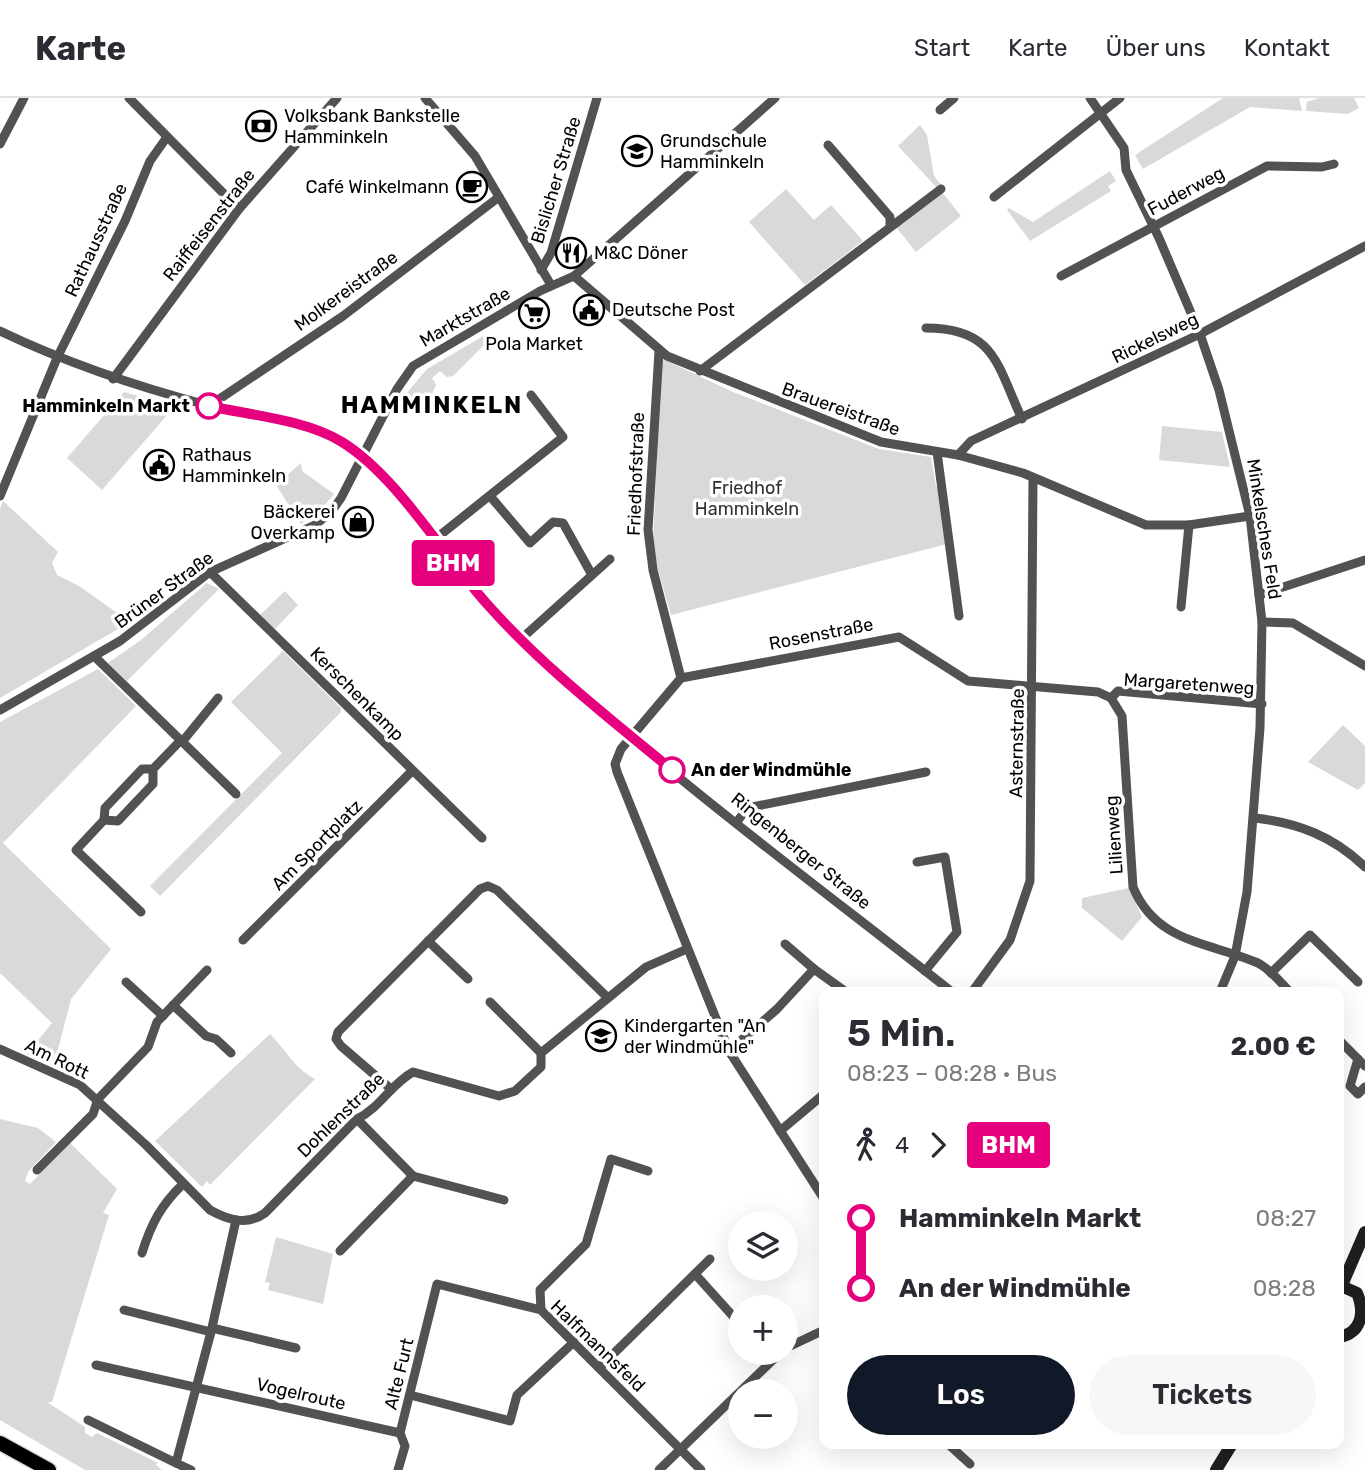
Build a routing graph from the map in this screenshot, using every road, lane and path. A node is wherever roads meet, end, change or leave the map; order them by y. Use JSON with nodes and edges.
{"nodes":[{"id":1,"x":24,"y":98,"type":"edge"},
{"id":2,"x":129,"y":98,"type":"edge"},
{"id":3,"x":337,"y":98,"type":"edge"},
{"id":4,"x":425,"y":98,"type":"edge"},
{"id":5,"x":597,"y":98,"type":"edge"},
{"id":6,"x":775,"y":98,"type":"edge"},
{"id":7,"x":954,"y":98,"type":"edge"},
{"id":8,"x":1090,"y":98,"type":"edge"},
{"id":9,"x":1120,"y":98,"type":"edge"},
{"id":10,"x":940,"y":110,"type":"dead end"},
{"id":11,"x":1100,"y":112,"type":"junction"},
{"id":12,"x":167,"y":137,"type":"junction"},
{"id":13,"x":0,"y":144,"type":"edge"},
{"id":14,"x":828,"y":145,"type":"dead end"},
{"id":15,"x":1334,"y":164,"type":"dead end"},
{"id":16,"x":941,"y":189,"type":"dead end"},
{"id":17,"x":499,"y":197,"type":"junction"},
{"id":18,"x":994,"y":197,"type":"dead end"},
{"id":19,"x":239,"y":209,"type":"junction"},
{"id":20,"x":890,"y":224,"type":"junction"},
{"id":21,"x":1153,"y":226,"type":"junction"},
{"id":22,"x":1365,"y":246,"type":"edge"},
{"id":23,"x":541,"y":270,"type":"junction"},
{"id":24,"x":574,"y":276,"type":"junction"},
{"id":25,"x":1061,"y":276,"type":"dead end"},
{"id":26,"x":551,"y":285,"type":"junction"},
{"id":27,"x":926,"y":328,"type":"dead end"},
{"id":28,"x":0,"y":331,"type":"edge"},
{"id":29,"x":1200,"y":334,"type":"junction"},
{"id":30,"x":659,"y":351,"type":"junction"},
{"id":31,"x":57,"y":358,"type":"junction"},
{"id":32,"x":700,"y":371,"type":"junction"},
{"id":33,"x":113,"y":379,"type":"junction"},
{"id":34,"x":531,"y":396,"type":"dead end"},
{"id":35,"x":209,"y":406,"type":"junction"},
{"id":36,"x":1022,"y":419,"type":"junction"},
{"id":37,"x":937,"y":452,"type":"junction"},
{"id":38,"x":958,"y":455,"type":"junction"},
{"id":39,"x":363,"y":458,"type":"junction"},
{"id":40,"x":1033,"y":478,"type":"junction"},
{"id":41,"x":0,"y":496,"type":"edge"},
{"id":42,"x":490,"y":496,"type":"junction"},
{"id":43,"x":1250,"y":516,"type":"junction"},
{"id":44,"x":1189,"y":525,"type":"junction"},
{"id":45,"x":434,"y":540,"type":"junction"},
{"id":46,"x":610,"y":559,"type":"dead end"},
{"id":47,"x":1365,"y":560,"type":"edge"},
{"id":48,"x":210,"y":572,"type":"junction"},
{"id":49,"x":592,"y":575,"type":"junction"},
{"id":50,"x":1259,"y":595,"type":"junction"},
{"id":51,"x":1181,"y":607,"type":"dead end"},
{"id":52,"x":959,"y":616,"type":"dead end"},
{"id":53,"x":1262,"y":622,"type":"junction"},
{"id":54,"x":521,"y":639,"type":"junction"},
{"id":55,"x":94,"y":656,"type":"junction"},
{"id":56,"x":1365,"y":666,"type":"edge"},
{"id":57,"x":681,"y":678,"type":"junction"},
{"id":58,"x":1034,"y":685,"type":"junction"},
{"id":59,"x":218,"y":698,"type":"dead end"},
{"id":60,"x":1111,"y":698,"type":"junction"},
{"id":61,"x":1262,"y":704,"type":"junction"},
{"id":62,"x":0,"y":710,"type":"edge"},
{"id":63,"x":631,"y":736,"type":"junction"},
{"id":64,"x":181,"y":742,"type":"junction"},
{"id":65,"x":153,"y":769,"type":"junction"},
{"id":66,"x":412,"y":771,"type":"junction"},
{"id":67,"x":926,"y":772,"type":"dead end"},
{"id":68,"x":236,"y":794,"type":"dead end"},
{"id":69,"x":1255,"y":818,"type":"junction"},
{"id":70,"x":104,"y":820,"type":"junction"},
{"id":71,"x":737,"y":822,"type":"junction"},
{"id":72,"x":482,"y":838,"type":"dead end"},
{"id":73,"x":917,"y":862,"type":"dead end"},
{"id":74,"x":1365,"y":867,"type":"edge"},
{"id":75,"x":141,"y":912,"type":"dead end"},
{"id":76,"x":243,"y":940,"type":"dead end"},
{"id":77,"x":428,"y":941,"type":"junction"},
{"id":78,"x":785,"y":944,"type":"dead end"},
{"id":79,"x":687,"y":949,"type":"junction"},
{"id":80,"x":1235,"y":956,"type":"junction"},
{"id":81,"x":814,"y":969,"type":"junction"},
{"id":82,"x":207,"y":970,"type":"dead end"},
{"id":83,"x":925,"y":971,"type":"junction"},
{"id":84,"x":1271,"y":973,"type":"junction"},
{"id":85,"x":468,"y":979,"type":"dead end"},
{"id":86,"x":126,"y":982,"type":"dead end"},
{"id":87,"x":1358,"y":982,"type":"dead end"},
{"id":88,"x":839,"y":987,"type":"edge"},
{"id":89,"x":946,"y":987,"type":"edge"},
{"id":90,"x":976,"y":987,"type":"edge"},
{"id":91,"x":1222,"y":987,"type":"edge"},
{"id":92,"x":1285,"y":987,"type":"edge"},
{"id":93,"x":607,"y":997,"type":"junction"},
{"id":94,"x":490,"y":1002,"type":"dead end"},
{"id":95,"x":173,"y":1005,"type":"junction"},
{"id":96,"x":163,"y":1016,"type":"junction"},
{"id":97,"x":1344,"y":1045,"type":"edge"},
{"id":98,"x":0,"y":1049,"type":"edge"},
{"id":99,"x":729,"y":1051,"type":"junction"},
{"id":100,"x":231,"y":1053,"type":"dead end"},
{"id":101,"x":541,"y":1053,"type":"junction"},
{"id":102,"x":1362,"y":1062,"type":"edge"},
{"id":103,"x":1365,"y":1087,"type":"edge"},
{"id":104,"x":391,"y":1089,"type":"junction"},
{"id":105,"x":819,"y":1098,"type":"edge"},
{"id":106,"x":98,"y":1099,"type":"junction"},
{"id":107,"x":357,"y":1119,"type":"junction"},
{"id":108,"x":780,"y":1131,"type":"junction"},
{"id":109,"x":37,"y":1170,"type":"dead end"},
{"id":110,"x":648,"y":1171,"type":"dead end"},
{"id":111,"x":413,"y":1176,"type":"junction"},
{"id":112,"x":183,"y":1184,"type":"junction"},
{"id":113,"x":819,"y":1191,"type":"edge"},
{"id":114,"x":504,"y":1200,"type":"dead end"},
{"id":115,"x":236,"y":1220,"type":"junction"},
{"id":116,"x":1365,"y":1233,"type":"edge"},
{"id":117,"x":340,"y":1251,"type":"dead end"},
{"id":118,"x":142,"y":1253,"type":"dead end"},
{"id":119,"x":710,"y":1259,"type":"dead end"},
{"id":120,"x":695,"y":1274,"type":"junction"},
{"id":121,"x":1344,"y":1278,"type":"edge"},
{"id":122,"x":437,"y":1284,"type":"joint"},
{"id":123,"x":1344,"y":1286,"type":"edge"},
{"id":124,"x":124,"y":1310,"type":"dead end"},
{"id":125,"x":541,"y":1310,"type":"junction"},
{"id":126,"x":728,"y":1311,"type":"edge"},
{"id":127,"x":1364,"y":1316,"type":"edge"},
{"id":128,"x":211,"y":1330,"type":"junction"},
{"id":129,"x":819,"y":1332,"type":"edge"},
{"id":130,"x":1360,"y":1332,"type":"edge"},
{"id":131,"x":798,"y":1340,"type":"edge"},
{"id":132,"x":574,"y":1342,"type":"junction"},
{"id":133,"x":296,"y":1348,"type":"dead end"},
{"id":134,"x":96,"y":1365,"type":"dead end"},
{"id":135,"x":768,"y":1365,"type":"edge"},
{"id":136,"x":600,"y":1367,"type":"junction"},
{"id":137,"x":195,"y":1390,"type":"junction"},
{"id":138,"x":410,"y":1395,"type":"junction"},
{"id":139,"x":88,"y":1419,"type":"dead end"},
{"id":140,"x":400,"y":1433,"type":"junction"},
{"id":141,"x":0,"y":1443,"type":"edge"},
{"id":142,"x":680,"y":1449,"type":"junction"},
{"id":143,"x":953,"y":1449,"type":"edge"},
{"id":144,"x":1229,"y":1449,"type":"edge"},
{"id":145,"x":176,"y":1463,"type":"junction"},
{"id":146,"x":971,"y":1468,"type":"edge"},
{"id":147,"x":49,"y":1470,"type":"edge"},
{"id":148,"x":191,"y":1470,"type":"edge"},
{"id":149,"x":398,"y":1470,"type":"edge"},
{"id":150,"x":659,"y":1470,"type":"edge"},
{"id":151,"x":701,"y":1470,"type":"edge"},
{"id":152,"x":1216,"y":1470,"type":"edge"}],
"edges":[{"from":1,"to":13,"type":"street"},
{"from":2,"to":12,"type":"street"},
{"from":3,"to":19,"type":"street","name":"Raiffeisenstraße"},
{"from":4,"to":17,"type":"street"},
{"from":5,"to":23,"type":"street","name":"Bislicher Straße"},
{"from":6,"to":24,"type":"street"},
{"from":7,"to":10,"type":"street"},
{"from":8,"to":11,"type":"street","name":"Minkelsches Feld"},
{"from":9,"to":11,"type":"street"},
{"from":11,"to":18,"type":"street"},
{"from":11,"to":21,"type":"street","name":"Minkelsches Feld"},
{"from":12,"to":19,"type":"street"},
{"from":12,"to":31,"type":"street","name":"Rathausstraße"},
{"from":14,"to":20,"type":"street"},
{"from":15,"to":21,"type":"street","name":"Fuderweg"},
{"from":16,"to":20,"type":"street"},
{"from":17,"to":23,"type":"street"},
{"from":17,"to":35,"type":"street","name":"Molkereistraße"},
{"from":19,"to":33,"type":"street","name":"Raiffeisenstraße"},
{"from":20,"to":32,"type":"street"},
{"from":21,"to":25,"type":"street","name":"Fuderweg"},
{"from":21,"to":29,"type":"street","name":"Minkelsches Feld"},
{"from":22,"to":29,"type":"street","name":"Rickelsweg"},
{"from":23,"to":26,"type":"street"},
{"from":24,"to":26,"type":"street","name":"Marktstraße"},
{"from":24,"to":30,"type":"street","name":"Brauereistraße"},
{"from":26,"to":39,"type":"street","name":"Marktstraße"},
{"from":27,"to":36,"type":"street"},
{"from":28,"to":31,"type":"street","name":"Ringenberger Straße"},
{"from":29,"to":36,"type":"street","name":"Rickelsweg"},
{"from":29,"to":43,"type":"street","name":"Minkelsches Feld"},
{"from":30,"to":32,"type":"street","name":"Brauereistraße"},
{"from":30,"to":57,"type":"street","name":"Friedhofstraße"},
{"from":31,"to":33,"type":"street","name":"Ringenberger Straße"},
{"from":31,"to":41,"type":"street","name":"Rathausstraße"},
{"from":32,"to":37,"type":"street","name":"Brauereistraße"},
{"from":33,"to":35,"type":"street","name":"Ringenberger Straße"},
{"from":34,"to":42,"type":"street"},
{"from":35,"to":39,"type":"street","name":"Ringenberger Straße"},
{"from":36,"to":38,"type":"street","name":"Rickelsweg"},
{"from":37,"to":38,"type":"street","name":"Brauereistraße"},
{"from":37,"to":52,"type":"street"},
{"from":38,"to":40,"type":"street","name":"Brauereistraße"},
{"from":39,"to":45,"type":"street","name":"Ringenberger Straße"},
{"from":39,"to":48,"type":"street","name":"Brüner Straße"},
{"from":40,"to":44,"type":"street","name":"Brauereistraße"},
{"from":40,"to":58,"type":"street","name":"Asternstraße"},
{"from":42,"to":45,"type":"street"},
{"from":42,"to":49,"type":"street"},
{"from":43,"to":44,"type":"street","name":"Brauereistraße"},
{"from":43,"to":50,"type":"street","name":"Minkelsches Feld"},
{"from":44,"to":51,"type":"street"},
{"from":45,"to":54,"type":"street","name":"Ringenberger Straße"},
{"from":46,"to":49,"type":"street"},
{"from":47,"to":50,"type":"street"},
{"from":48,"to":55,"type":"street","name":"Brüner Straße"},
{"from":48,"to":66,"type":"street","name":"Kerschenkamp"},
{"from":49,"to":54,"type":"street"},
{"from":50,"to":53,"type":"street","name":"Minkelsches Feld"},
{"from":53,"to":56,"type":"street"},
{"from":53,"to":61,"type":"street","name":"Minkelsches Feld"},
{"from":54,"to":63,"type":"street","name":"Ringenberger Straße"},
{"from":55,"to":62,"type":"street","name":"Brüner Straße"},
{"from":55,"to":64,"type":"street"},
{"from":57,"to":58,"type":"street","name":"Rosenstraße"},
{"from":57,"to":63,"type":"street"},
{"from":58,"to":60,"type":"street","name":"Margaretenweg"},
{"from":58,"to":90,"type":"street","name":"Asternstraße"},
{"from":59,"to":64,"type":"street"},
{"from":60,"to":61,"type":"street","name":"Margaretenweg"},
{"from":60,"to":80,"type":"street","name":"Lilienweg"},
{"from":61,"to":69,"type":"street","name":"Minkelsches Feld"},
{"from":63,"to":71,"type":"street","name":"Ringenberger Straße"},
{"from":63,"to":79,"type":"street"},
{"from":64,"to":65,"type":"street"},
{"from":64,"to":68,"type":"street"},
{"from":65,"to":70,"type":"street"},
{"from":65,"to":70,"type":"street"},
{"from":66,"to":72,"type":"street","name":"Kerschenkamp"},
{"from":66,"to":76,"type":"street","name":"Am Sportplatz"},
{"from":67,"to":71,"type":"street"},
{"from":69,"to":74,"type":"street"},
{"from":69,"to":80,"type":"street","name":"Minkelsches Feld"},
{"from":70,"to":75,"type":"street"},
{"from":71,"to":83,"type":"street","name":"Ringenberger Straße"},
{"from":73,"to":83,"type":"street"},
{"from":77,"to":85,"type":"street"},
{"from":77,"to":93,"type":"street"},
{"from":77,"to":104,"type":"street"},
{"from":78,"to":81,"type":"street"},
{"from":79,"to":93,"type":"street","name":"Dohlenstraße"},
{"from":79,"to":99,"type":"street"},
{"from":80,"to":84,"type":"street","name":"Lilienweg"},
{"from":80,"to":91,"type":"street","name":"Minkelsches Feld"},
{"from":81,"to":88,"type":"street"},
{"from":81,"to":99,"type":"street"},
{"from":82,"to":95,"type":"street"},
{"from":83,"to":89,"type":"street","name":"Ringenberger Straße"},
{"from":84,"to":87,"type":"street"},
{"from":84,"to":92,"type":"street","name":"Lilienweg"},
{"from":86,"to":96,"type":"street"},
{"from":93,"to":101,"type":"street","name":"Dohlenstraße"},
{"from":94,"to":101,"type":"street"},
{"from":95,"to":96,"type":"street"},
{"from":95,"to":100,"type":"street"},
{"from":96,"to":106,"type":"street"},
{"from":97,"to":102,"type":"street"},
{"from":98,"to":106,"type":"street","name":"Am Rott"},
{"from":99,"to":108,"type":"street"},
{"from":101,"to":104,"type":"street","name":"Dohlenstraße"},
{"from":102,"to":103,"type":"street"},
{"from":104,"to":107,"type":"street","name":"Dohlenstraße"},
{"from":105,"to":108,"type":"street"},
{"from":106,"to":109,"type":"street"},
{"from":106,"to":112,"type":"street","name":"Am Rott"},
{"from":107,"to":111,"type":"street"},
{"from":107,"to":115,"type":"street","name":"Dohlenstraße"},
{"from":108,"to":113,"type":"street"},
{"from":110,"to":125,"type":"street"},
{"from":111,"to":114,"type":"street"},
{"from":111,"to":117,"type":"street"},
{"from":112,"to":115,"type":"street","name":"Am Rott"},
{"from":112,"to":118,"type":"street"},
{"from":115,"to":128,"type":"street"},
{"from":116,"to":121,"type":"main road"},
{"from":119,"to":120,"type":"street"},
{"from":120,"to":126,"type":"street"},
{"from":120,"to":136,"type":"street"},
{"from":122,"to":125,"type":"street","name":"Halfmannsfeld"},
{"from":122,"to":138,"type":"street","name":"Alte Furt"},
{"from":123,"to":127,"type":"main road"},
{"from":124,"to":128,"type":"street"},
{"from":125,"to":132,"type":"street","name":"Halfmannsfeld"},
{"from":127,"to":130,"type":"main road"},
{"from":128,"to":133,"type":"street"},
{"from":128,"to":137,"type":"street"},
{"from":129,"to":131,"type":"street"},
{"from":132,"to":136,"type":"street","name":"Halfmannsfeld"},
{"from":132,"to":138,"type":"street"},
{"from":134,"to":137,"type":"street","name":"Vogelroute"},
{"from":135,"to":142,"type":"street"},
{"from":136,"to":142,"type":"street","name":"Halfmannsfeld"},
{"from":137,"to":140,"type":"street","name":"Vogelroute"},
{"from":137,"to":145,"type":"street"},
{"from":138,"to":140,"type":"street","name":"Alte Furt"},
{"from":139,"to":145,"type":"street"},
{"from":140,"to":149,"type":"street","name":"Alte Furt"},
{"from":141,"to":147,"type":"main road"},
{"from":142,"to":150,"type":"street"},
{"from":142,"to":151,"type":"street","name":"Halfmannsfeld"},
{"from":143,"to":146,"type":"street"},
{"from":144,"to":152,"type":"main road"},
{"from":145,"to":148,"type":"street"}]}
